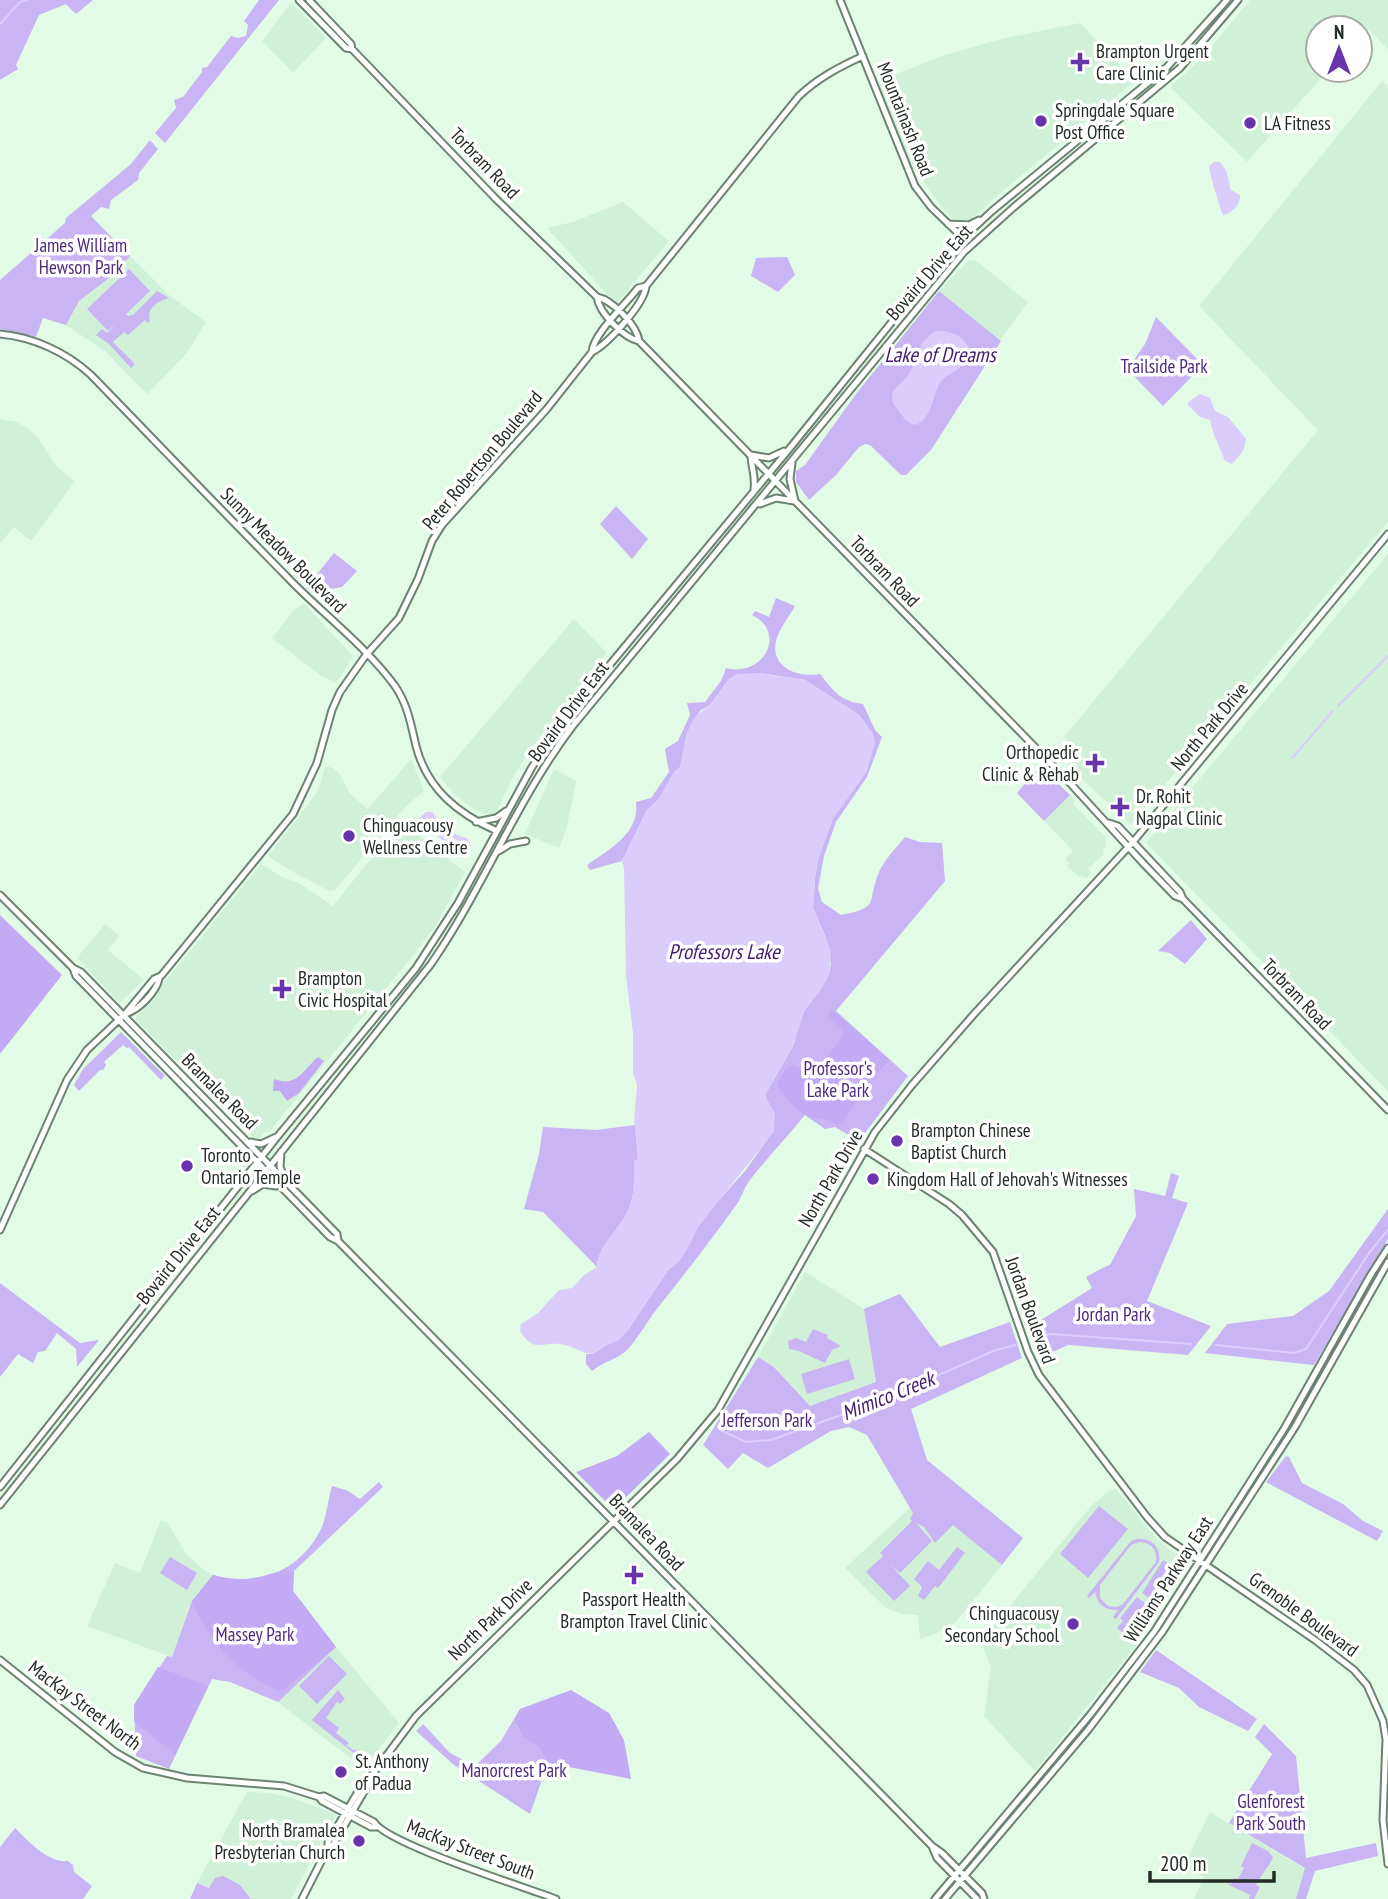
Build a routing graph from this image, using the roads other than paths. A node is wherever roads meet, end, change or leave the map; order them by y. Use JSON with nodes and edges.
{"nodes":[{"id":1,"x":299,"y":0,"type":"edge"},
{"id":2,"x":309,"y":0,"type":"edge"},
{"id":3,"x":840,"y":0,"type":"edge"},
{"id":4,"x":1227,"y":0,"type":"edge"},
{"id":5,"x":1238,"y":0,"type":"edge"},
{"id":6,"x":352,"y":49,"type":"junction"},
{"id":7,"x":863,"y":56,"type":"junction"},
{"id":8,"x":1136,"y":94,"type":"junction"},
{"id":9,"x":1139,"y":104,"type":"junction"},
{"id":10,"x":985,"y":218,"type":"junction"},
{"id":11,"x":946,"y":224,"type":"junction"},
{"id":12,"x":962,"y":238,"type":"junction"},
{"id":13,"x":646,"y":286,"type":"junction"},
{"id":14,"x":597,"y":297,"type":"junction"},
{"id":15,"x":619,"y":313,"type":"junction"},
{"id":16,"x":626,"y":319,"type":"junction"},
{"id":17,"x":612,"y":320,"type":"junction"},
{"id":18,"x":619,"y":327,"type":"junction"},
{"id":19,"x":0,"y":334,"type":"edge"},
{"id":20,"x":639,"y":341,"type":"junction"},
{"id":21,"x":592,"y":352,"type":"junction"},
{"id":22,"x":790,"y":448,"type":"junction"},
{"id":23,"x":751,"y":455,"type":"junction"},
{"id":24,"x":792,"y":463,"type":"junction"},
{"id":25,"x":768,"y":473,"type":"junction"},
{"id":26,"x":776,"y":481,"type":"junction"},
{"id":27,"x":754,"y":490,"type":"junction"},
{"id":28,"x":795,"y":501,"type":"junction"},
{"id":29,"x":757,"y":505,"type":"junction"},
{"id":30,"x":1388,"y":534,"type":"edge"},
{"id":31,"x":366,"y":655,"type":"junction"},
{"id":32,"x":508,"y":810,"type":"junction"},
{"id":33,"x":476,"y":822,"type":"junction"},
{"id":34,"x":497,"y":831,"type":"junction"},
{"id":35,"x":526,"y":841,"type":"dead end"},
{"id":36,"x":1130,"y":844,"type":"junction"},
{"id":37,"x":497,"y":853,"type":"junction"},
{"id":38,"x":0,"y":895,"type":"edge"},
{"id":39,"x":73,"y":968,"type":"junction"},
{"id":40,"x":124,"y":1015,"type":"junction"},
{"id":41,"x":118,"y":1020,"type":"junction"},
{"id":42,"x":1388,"y":1110,"type":"edge"},
{"id":43,"x":278,"y":1136,"type":"junction"},
{"id":44,"x":247,"y":1140,"type":"junction"},
{"id":45,"x":864,"y":1149,"type":"junction"},
{"id":46,"x":281,"y":1150,"type":"junction"},
{"id":47,"x":262,"y":1156,"type":"junction"},
{"id":48,"x":256,"y":1163,"type":"junction"},
{"id":49,"x":270,"y":1165,"type":"junction"},
{"id":50,"x":265,"y":1172,"type":"junction"},
{"id":51,"x":290,"y":1184,"type":"junction"},
{"id":52,"x":280,"y":1188,"type":"junction"},
{"id":53,"x":247,"y":1195,"type":"junction"},
{"id":54,"x":0,"y":1230,"type":"edge"},
{"id":55,"x":338,"y":1241,"type":"junction"},
{"id":56,"x":1388,"y":1248,"type":"edge"},
{"id":57,"x":1388,"y":1262,"type":"edge"},
{"id":58,"x":0,"y":1487,"type":"edge"},
{"id":59,"x":0,"y":1505,"type":"edge"},
{"id":60,"x":615,"y":1522,"type":"junction"},
{"id":61,"x":1203,"y":1562,"type":"junction"},
{"id":62,"x":0,"y":1660,"type":"edge"},
{"id":63,"x":348,"y":1812,"type":"junction"},
{"id":64,"x":932,"y":1846,"type":"junction"},
{"id":65,"x":1388,"y":1864,"type":"edge"},
{"id":66,"x":959,"y":1870,"type":"junction"},
{"id":67,"x":954,"y":1876,"type":"junction"},
{"id":68,"x":965,"y":1876,"type":"junction"},
{"id":69,"x":960,"y":1882,"type":"junction"},
{"id":70,"x":302,"y":1899,"type":"edge"},
{"id":71,"x":556,"y":1899,"type":"edge"},
{"id":72,"x":935,"y":1899,"type":"edge"},
{"id":73,"x":945,"y":1899,"type":"edge"},
{"id":74,"x":977,"y":1899,"type":"edge"},
{"id":75,"x":984,"y":1899,"type":"edge"}],
"edges":[{"from":1,"to":6,"type":"main road","name":"Torbram Road"},
{"from":2,"to":6,"type":"main road","name":"Torbram Road"},
{"from":3,"to":7,"type":"main road","name":"Mountainash Road"},
{"from":4,"to":8,"type":"main road","name":"Bovaird Drive East"},
{"from":5,"to":9,"type":"main road","name":"Bovaird Drive East"},
{"from":6,"to":14,"type":"main road","name":"Torbram Road"},
{"from":7,"to":11,"type":"main road","name":"Mountainash Road"},
{"from":7,"to":13,"type":"main road","name":"Peter Robertson Boulevard"},
{"from":8,"to":9,"type":"main road"},
{"from":8,"to":10,"type":"main road","name":"Bovaird Drive East"},
{"from":9,"to":24,"type":"main road","name":"Bovaird Drive East"},
{"from":10,"to":11,"type":"main road"},
{"from":10,"to":12,"type":"main road","name":"Bovaird Drive East"},
{"from":11,"to":12,"type":"main road","name":"Mountainash Road"},
{"from":12,"to":22,"type":"main road","name":"Bovaird Drive East"},
{"from":13,"to":15,"type":"main road","name":"Peter Robertson Boulevard"},
{"from":13,"to":16,"type":"main road","name":"Peter Robertson Boulevard"},
{"from":14,"to":15,"type":"main road","name":"Torbram Road"},
{"from":14,"to":17,"type":"main road","name":"Torbram Road"},
{"from":15,"to":16,"type":"main road","name":"Torbram Road"},
{"from":15,"to":17,"type":"main road","name":"Peter Robertson Boulevard"},
{"from":16,"to":18,"type":"main road","name":"Peter Robertson Boulevard"},
{"from":16,"to":20,"type":"main road","name":"Torbram Road"},
{"from":17,"to":18,"type":"main road","name":"Torbram Road"},
{"from":17,"to":21,"type":"main road","name":"Peter Robertson Boulevard"},
{"from":18,"to":20,"type":"main road","name":"Torbram Road"},
{"from":18,"to":21,"type":"main road","name":"Peter Robertson Boulevard"},
{"from":19,"to":31,"type":"main road","name":"Sunny Meadow Boulevard"},
{"from":20,"to":23,"type":"main road","name":"Torbram Road"},
{"from":21,"to":31,"type":"main road","name":"Peter Robertson Boulevard"},
{"from":22,"to":23,"type":"main road"},
{"from":22,"to":25,"type":"main road","name":"Bovaird Drive East"},
{"from":23,"to":25,"type":"main road","name":"Torbram Road"},
{"from":23,"to":27,"type":"main road"},
{"from":24,"to":26,"type":"main road","name":"Bovaird Drive East"},
{"from":24,"to":28,"type":"main road"},
{"from":25,"to":26,"type":"main road","name":"Torbram Road"},
{"from":25,"to":27,"type":"main road","name":"Bovaird Drive East"},
{"from":26,"to":28,"type":"main road","name":"Torbram Road"},
{"from":26,"to":29,"type":"main road","name":"Bovaird Drive East"},
{"from":27,"to":32,"type":"main road","name":"Bovaird Drive East"},
{"from":28,"to":29,"type":"main road"},
{"from":28,"to":36,"type":"main road","name":"Torbram Road"},
{"from":29,"to":37,"type":"main road","name":"Bovaird Drive East"},
{"from":30,"to":36,"type":"main road","name":"North Park Drive"},
{"from":31,"to":33,"type":"main road","name":"Sunny Meadow Boulevard"},
{"from":31,"to":40,"type":"main road","name":"Peter Robertson Boulevard"},
{"from":32,"to":33,"type":"main road"},
{"from":32,"to":34,"type":"main road","name":"Bovaird Drive East"},
{"from":33,"to":34,"type":"main road","name":"Sunny Meadow Boulevard"},
{"from":34,"to":43,"type":"main road","name":"Bovaird Drive East"},
{"from":35,"to":37,"type":"main road"},
{"from":36,"to":42,"type":"main road","name":"Torbram Road"},
{"from":36,"to":45,"type":"main road","name":"North Park Drive"},
{"from":37,"to":46,"type":"main road","name":"Bovaird Drive East"},
{"from":38,"to":39,"type":"main road","name":"Bramalea Road"},
{"from":39,"to":40,"type":"main road","name":"Bramalea Road"},
{"from":39,"to":41,"type":"main road","name":"Bramalea Road"},
{"from":40,"to":41,"type":"main road","name":"Peter Robertson Boulevard"},
{"from":40,"to":44,"type":"main road","name":"Bramalea Road"},
{"from":41,"to":48,"type":"main road","name":"Bramalea Road"},
{"from":41,"to":54,"type":"main road","name":"Peter Robertson Boulevard"},
{"from":43,"to":44,"type":"main road"},
{"from":43,"to":47,"type":"main road","name":"Bovaird Drive East"},
{"from":44,"to":47,"type":"main road","name":"Bramalea Road"},
{"from":45,"to":60,"type":"main road","name":"North Park Drive"},
{"from":45,"to":61,"type":"main road","name":"Jordan Boulevard"},
{"from":46,"to":49,"type":"main road","name":"Bovaird Drive East"},
{"from":46,"to":51,"type":"main road"},
{"from":47,"to":48,"type":"main road","name":"Bovaird Drive East"},
{"from":47,"to":49,"type":"main road","name":"Bramalea Road"},
{"from":48,"to":50,"type":"main road","name":"Bramalea Road"},
{"from":48,"to":58,"type":"main road","name":"Bovaird Drive East"},
{"from":49,"to":50,"type":"main road","name":"Bovaird Drive East"},
{"from":49,"to":51,"type":"main road","name":"Bramalea Road"},
{"from":50,"to":52,"type":"main road","name":"Bramalea Road"},
{"from":50,"to":53,"type":"main road","name":"Bovaird Drive East"},
{"from":51,"to":55,"type":"main road","name":"Bramalea Road"},
{"from":52,"to":53,"type":"main road"},
{"from":52,"to":55,"type":"main road","name":"Bramalea Road"},
{"from":53,"to":59,"type":"main road","name":"Bovaird Drive East"},
{"from":55,"to":60,"type":"main road","name":"Bramalea Road"},
{"from":56,"to":61,"type":"main road","name":"Williams Parkway East"},
{"from":57,"to":61,"type":"main road","name":"Williams Parkway East"},
{"from":60,"to":63,"type":"main road","name":"North Park Drive"},
{"from":60,"to":64,"type":"main road","name":"Bramalea Road"},
{"from":61,"to":65,"type":"main road","name":"Grenoble Boulevard"},
{"from":61,"to":66,"type":"main road","name":"Williams Parkway East"},
{"from":61,"to":68,"type":"main road","name":"Williams Parkway East"},
{"from":62,"to":63,"type":"main road","name":"MacKay Street North"},
{"from":63,"to":70,"type":"main road","name":"North Park Drive"},
{"from":63,"to":71,"type":"main road","name":"MacKay Street South"},
{"from":64,"to":66,"type":"main road","name":"Bramalea Road"},
{"from":64,"to":67,"type":"main road","name":"Bramalea Road"},
{"from":66,"to":67,"type":"main road","name":"Williams Parkway East"},
{"from":66,"to":68,"type":"main road","name":"Bramalea Road"},
{"from":67,"to":69,"type":"main road","name":"Bramalea Road"},
{"from":67,"to":72,"type":"main road","name":"Williams Parkway East"},
{"from":68,"to":69,"type":"main road","name":"Williams Parkway East"},
{"from":68,"to":75,"type":"main road","name":"Bramalea Road"},
{"from":69,"to":73,"type":"main road","name":"Williams Parkway East"},
{"from":69,"to":74,"type":"main road","name":"Bramalea Road"}]}
